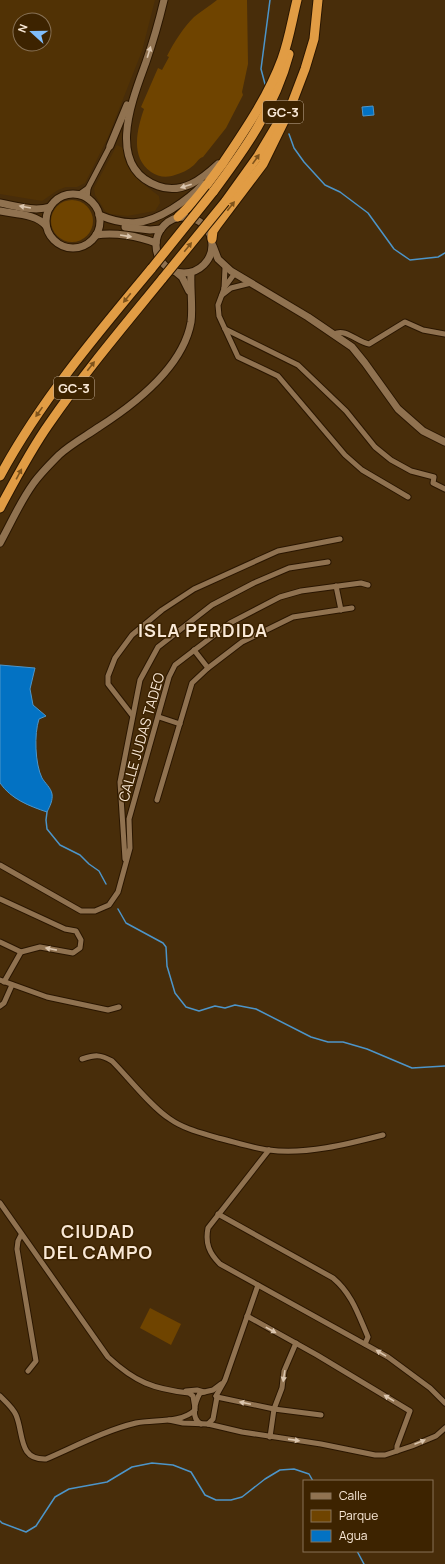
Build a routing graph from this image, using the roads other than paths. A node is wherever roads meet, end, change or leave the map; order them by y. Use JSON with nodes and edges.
{"nodes":[{"id":1,"x":164,"y":0,"type":"edge"},
{"id":2,"x":297,"y":0,"type":"edge"},
{"id":3,"x":302,"y":0,"type":"edge"},
{"id":4,"x":318,"y":0,"type":"edge"},
{"id":5,"x":317,"y":10,"type":"junction"},
{"id":6,"x":136,"y":89,"type":"junction"},
{"id":7,"x":244,"y":133,"type":"junction"},
{"id":8,"x":110,"y":146,"type":"joint"},
{"id":9,"x":218,"y":164,"type":"junction"},
{"id":10,"x":88,"y":188,"type":"junction"},
{"id":11,"x":78,"y":195,"type":"junction"},
{"id":12,"x":87,"y":199,"type":"junction"},
{"id":13,"x":0,"y":203,"type":"edge"},
{"id":14,"x":50,"y":207,"type":"junction"},
{"id":15,"x":0,"y":211,"type":"edge"},
{"id":16,"x":99,"y":216,"type":"junction"},
{"id":17,"x":178,"y":217,"type":"junction"},
{"id":18,"x":46,"y":226,"type":"junction"},
{"id":19,"x":161,"y":229,"type":"junction"},
{"id":20,"x":96,"y":235,"type":"junction"},
{"id":21,"x":156,"y":243,"type":"junction"},
{"id":22,"x":212,"y":243,"type":"junction"},
{"id":23,"x":204,"y":266,"type":"junction"},
{"id":24,"x":231,"y":271,"type":"junction"},
{"id":25,"x":176,"y":272,"type":"junction"},
{"id":26,"x":191,"y":273,"type":"junction"},
{"id":27,"x":251,"y":283,"type":"junction"},
{"id":28,"x":224,"y":289,"type":"junction"},
{"id":29,"x":190,"y":295,"type":"junction"},
{"id":30,"x":221,"y":296,"type":"junction"},
{"id":31,"x":225,"y":329,"type":"junction"},
{"id":32,"x":334,"y":334,"type":"junction"},
{"id":33,"x":445,"y":334,"type":"edge"},
{"id":34,"x":445,"y":442,"type":"edge"},
{"id":35,"x":0,"y":476,"type":"edge"},
{"id":36,"x":445,"y":489,"type":"edge"},
{"id":37,"x":408,"y":497,"type":"dead end"},
{"id":38,"x":0,"y":508,"type":"edge"},
{"id":39,"x":340,"y":539,"type":"dead end"},
{"id":40,"x":0,"y":542,"type":"edge"},
{"id":41,"x":328,"y":562,"type":"dead end"},
{"id":42,"x":368,"y":585,"type":"dead end"},
{"id":43,"x":336,"y":586,"type":"junction"},
{"id":44,"x":352,"y":608,"type":"dead end"},
{"id":45,"x":341,"y":610,"type":"junction"},
{"id":46,"x":194,"y":650,"type":"junction"},
{"id":47,"x":208,"y":668,"type":"junction"},
{"id":48,"x":132,"y":715,"type":"junction"},
{"id":49,"x":159,"y":717,"type":"junction"},
{"id":50,"x":180,"y":724,"type":"junction"},
{"id":51,"x":157,"y":800,"type":"dead end"},
{"id":52,"x":125,"y":862,"type":"junction"},
{"id":53,"x":0,"y":865,"type":"edge"},
{"id":54,"x":0,"y":899,"type":"edge"},
{"id":55,"x":0,"y":942,"type":"edge"},
{"id":56,"x":21,"y":952,"type":"junction"},
{"id":57,"x":2,"y":981,"type":"edge"},
{"id":58,"x":12,"y":985,"type":"junction"},
{"id":59,"x":0,"y":1006,"type":"edge"},
{"id":60,"x":119,"y":1007,"type":"dead end"},
{"id":61,"x":82,"y":1059,"type":"dead end"},
{"id":62,"x":383,"y":1135,"type":"dead end"},
{"id":63,"x":269,"y":1150,"type":"junction"},
{"id":64,"x":0,"y":1203,"type":"edge"},
{"id":65,"x":218,"y":1214,"type":"junction"},
{"id":66,"x":22,"y":1235,"type":"junction"},
{"id":67,"x":258,"y":1285,"type":"junction"},
{"id":68,"x":247,"y":1316,"type":"junction"},
{"id":69,"x":296,"y":1343,"type":"junction"},
{"id":70,"x":366,"y":1344,"type":"junction"},
{"id":71,"x":28,"y":1371,"type":"dead end"},
{"id":72,"x":224,"y":1380,"type":"junction"},
{"id":73,"x":180,"y":1392,"type":"junction"},
{"id":74,"x":205,"y":1392,"type":"junction"},
{"id":75,"x":0,"y":1396,"type":"edge"},
{"id":76,"x":216,"y":1396,"type":"junction"},
{"id":77,"x":445,"y":1403,"type":"edge"},
{"id":78,"x":195,"y":1409,"type":"junction"},
{"id":79,"x":274,"y":1409,"type":"junction"},
{"id":80,"x":321,"y":1415,"type":"dead end"},
{"id":81,"x":169,"y":1420,"type":"junction"},
{"id":82,"x":208,"y":1424,"type":"junction"},
{"id":83,"x":202,"y":1425,"type":"junction"},
{"id":84,"x":445,"y":1428,"type":"edge"},
{"id":85,"x":270,"y":1437,"type":"junction"},
{"id":86,"x":397,"y":1451,"type":"junction"}],
"edges":[{"from":6,"to":1,"type":"street","one_way":true},
{"from":2,"to":7,"type":"highway"},
{"from":3,"to":35,"type":"highway","number":"GC-3","one_way":true,"bridge":true},
{"from":4,"to":5,"type":"highway","number":"GC-3"},
{"from":22,"to":5,"type":"highway","one_way":true},
{"from":38,"to":5,"type":"highway","number":"GC-3","one_way":true,"bridge":true},
{"from":6,"to":8,"type":"street"},
{"from":9,"to":6,"type":"street","one_way":true},
{"from":7,"to":9,"type":"street"},
{"from":7,"to":17,"type":"highway"},
{"from":8,"to":10,"type":"street"},
{"from":9,"to":16,"type":"street"},
{"from":10,"to":11,"type":"street"},
{"from":10,"to":12,"type":"street"},
{"from":11,"to":12,"type":"street"},
{"from":11,"to":14,"type":"street"},
{"from":12,"to":16,"type":"street"},
{"from":14,"to":13,"type":"street","one_way":true},
{"from":14,"to":18,"type":"street"},
{"from":15,"to":18,"type":"street"},
{"from":16,"to":19,"type":"street"},
{"from":16,"to":20,"type":"street"},
{"from":17,"to":19,"type":"street"},
{"from":17,"to":22,"type":"street"},
{"from":18,"to":20,"type":"street"},
{"from":19,"to":21,"type":"street"},
{"from":20,"to":21,"type":"street","one_way":true},
{"from":21,"to":25,"type":"street"},
{"from":22,"to":23,"type":"street"},
{"from":22,"to":24,"type":"street"},
{"from":23,"to":24,"type":"street"},
{"from":23,"to":26,"type":"street"},
{"from":24,"to":27,"type":"street"},
{"from":24,"to":28,"type":"street"},
{"from":24,"to":28,"type":"street"},
{"from":25,"to":26,"type":"street"},
{"from":25,"to":29,"type":"street"},
{"from":26,"to":29,"type":"street"},
{"from":27,"to":30,"type":"street"},
{"from":27,"to":32,"type":"street"},
{"from":28,"to":30,"type":"street"},
{"from":29,"to":40,"type":"street"},
{"from":30,"to":31,"type":"street"},
{"from":31,"to":36,"type":"street"},
{"from":31,"to":37,"type":"street"},
{"from":32,"to":33,"type":"street"},
{"from":32,"to":34,"type":"street"},
{"from":39,"to":48,"type":"street"},
{"from":41,"to":48,"type":"street"},
{"from":42,"to":43,"type":"street","name":"CALLE JUDAS TADEO"},
{"from":43,"to":45,"type":"street"},
{"from":43,"to":46,"type":"street","name":"CALLE JUDAS TADEO"},
{"from":44,"to":45,"type":"street"},
{"from":45,"to":47,"type":"street"},
{"from":46,"to":47,"type":"street"},
{"from":46,"to":49,"type":"street","name":"CALLE JUDAS TADEO"},
{"from":47,"to":50,"type":"street"},
{"from":48,"to":52,"type":"street"},
{"from":49,"to":50,"type":"street"},
{"from":49,"to":52,"type":"street","name":"CALLE JUDAS TADEO"},
{"from":50,"to":51,"type":"street"},
{"from":52,"to":53,"type":"street","name":"CALLE JUDAS TADEO"},
{"from":54,"to":56,"type":"street","one_way":true},
{"from":55,"to":56,"type":"street"},
{"from":56,"to":57,"type":"street"},
{"from":57,"to":58,"type":"street"},
{"from":58,"to":59,"type":"street"},
{"from":58,"to":60,"type":"street"},
{"from":61,"to":63,"type":"street"},
{"from":62,"to":63,"type":"street"},
{"from":63,"to":65,"type":"street"},
{"from":64,"to":66,"type":"street"},
{"from":65,"to":67,"type":"street"},
{"from":65,"to":70,"type":"street"},
{"from":66,"to":71,"type":"street"},
{"from":66,"to":73,"type":"street"},
{"from":67,"to":68,"type":"street"},
{"from":67,"to":70,"type":"street"},
{"from":68,"to":69,"type":"street","one_way":true},
{"from":68,"to":72,"type":"street"},
{"from":69,"to":79,"type":"street","one_way":true},
{"from":86,"to":69,"type":"street","one_way":true},
{"from":77,"to":70,"type":"street","one_way":true},
{"from":72,"to":74,"type":"street"},
{"from":72,"to":76,"type":"street"},
{"from":73,"to":74,"type":"street"},
{"from":73,"to":78,"type":"street"},
{"from":74,"to":76,"type":"street"},
{"from":74,"to":78,"type":"street"},
{"from":75,"to":81,"type":"street"},
{"from":79,"to":76,"type":"street","one_way":true},
{"from":76,"to":82,"type":"street"},
{"from":78,"to":81,"type":"street"},
{"from":78,"to":83,"type":"street"},
{"from":79,"to":80,"type":"street"},
{"from":79,"to":85,"type":"street"},
{"from":81,"to":83,"type":"street"},
{"from":82,"to":83,"type":"street"},
{"from":82,"to":85,"type":"street"},
{"from":86,"to":84,"type":"street","one_way":true},
{"from":85,"to":86,"type":"street","one_way":true}]}
